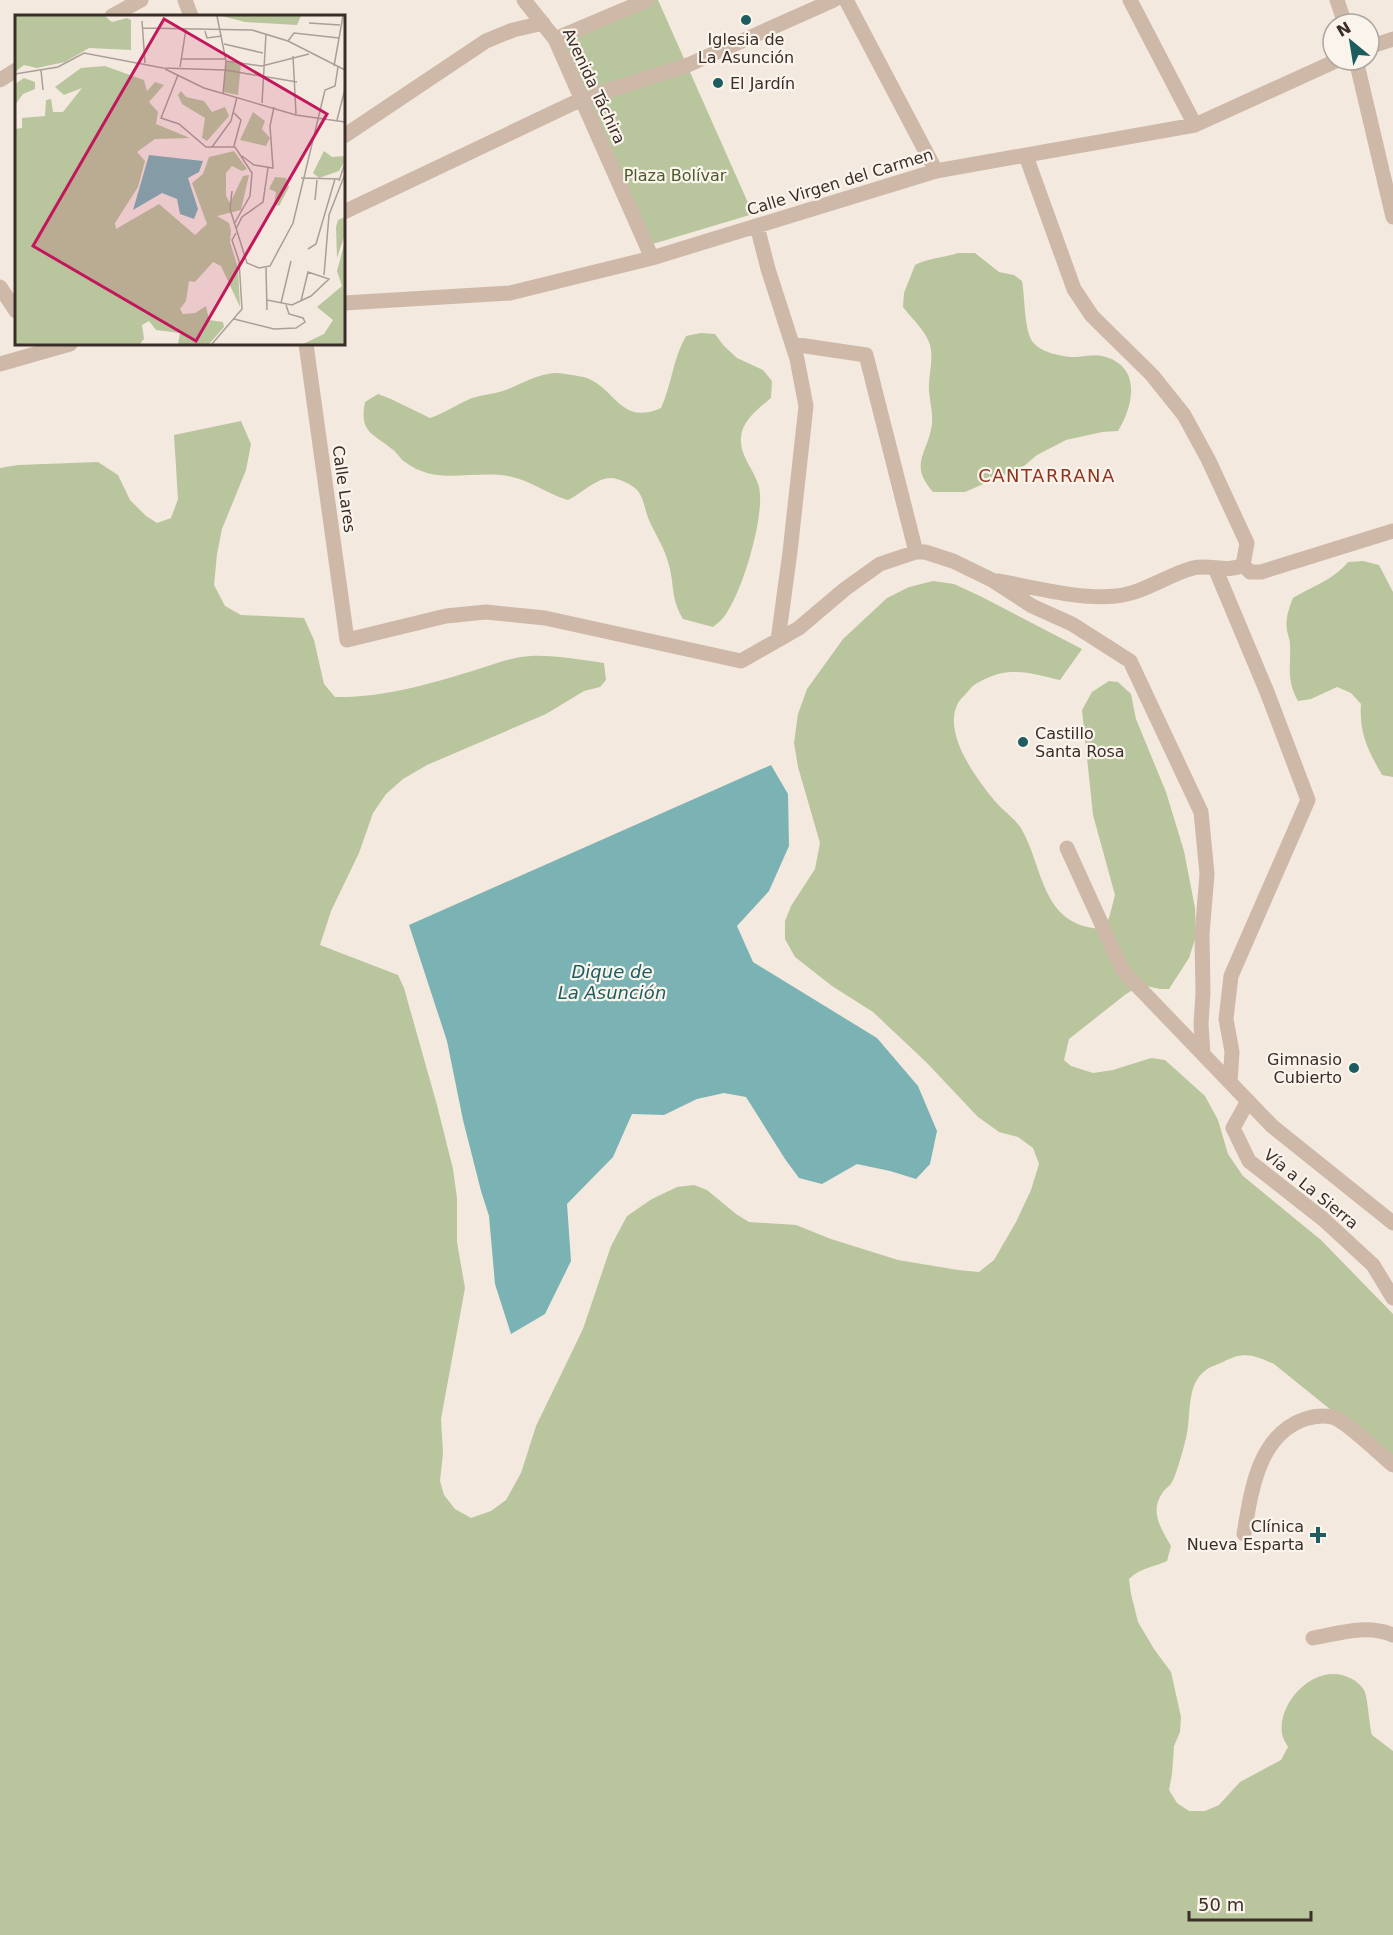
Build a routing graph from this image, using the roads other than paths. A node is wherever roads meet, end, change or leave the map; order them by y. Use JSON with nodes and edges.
{"nodes":[{"id":1,"x":141,"y":0,"type":"edge"},
{"id":2,"x":185,"y":0,"type":"edge"},
{"id":3,"x":524,"y":0,"type":"edge"},
{"id":4,"x":647,"y":0,"type":"edge"},
{"id":5,"x":834,"y":0,"type":"edge"},
{"id":6,"x":846,"y":0,"type":"edge"},
{"id":7,"x":1130,"y":0,"type":"edge"},
{"id":8,"x":114,"y":15,"type":"edge"},
{"id":9,"x":191,"y":15,"type":"edge"},
{"id":10,"x":543,"y":23,"type":"junction"},
{"id":11,"x":555,"y":39,"type":"junction"},
{"id":12,"x":1321,"y":68,"type":"edge"},
{"id":13,"x":15,"y":71,"type":"edge"},
{"id":14,"x":1359,"y":72,"type":"edge"},
{"id":15,"x":0,"y":80,"type":"edge"},
{"id":16,"x":582,"y":99,"type":"junction"},
{"id":17,"x":1194,"y":126,"type":"junction"},
{"id":18,"x":345,"y":135,"type":"edge"},
{"id":19,"x":1026,"y":156,"type":"junction"},
{"id":20,"x":936,"y":171,"type":"junction"},
{"id":21,"x":345,"y":212,"type":"edge"},
{"id":22,"x":1393,"y":217,"type":"edge"},
{"id":23,"x":757,"y":226,"type":"junction"},
{"id":24,"x":652,"y":258,"type":"junction"},
{"id":25,"x":0,"y":286,"type":"edge"},
{"id":26,"x":345,"y":303,"type":"edge"},
{"id":27,"x":15,"y":308,"type":"edge"},
{"id":28,"x":792,"y":344,"type":"junction"},
{"id":29,"x":61,"y":345,"type":"edge"},
{"id":30,"x":306,"y":345,"type":"edge"},
{"id":31,"x":42,"y":347,"type":"edge"},
{"id":32,"x":0,"y":364,"type":"edge"},
{"id":33,"x":1393,"y":531,"type":"edge"},
{"id":34,"x":916,"y":552,"type":"junction"},
{"id":35,"x":1243,"y":565,"type":"junction"},
{"id":36,"x":1215,"y":568,"type":"junction"},
{"id":37,"x":992,"y":580,"type":"junction"},
{"id":38,"x":778,"y":640,"type":"junction"},
{"id":39,"x":1067,"y":848,"type":"dead end"},
{"id":40,"x":1203,"y":1054,"type":"junction"},
{"id":41,"x":1230,"y":1082,"type":"junction"},
{"id":42,"x":1248,"y":1101,"type":"junction"},
{"id":43,"x":1393,"y":1224,"type":"edge"},
{"id":44,"x":1393,"y":1298,"type":"edge"},
{"id":45,"x":1393,"y":1465,"type":"edge"},
{"id":46,"x":1244,"y":1534,"type":"dead end"},
{"id":47,"x":1393,"y":1635,"type":"edge"},
{"id":48,"x":1313,"y":1638,"type":"dead end"}],
"edges":[{"from":1,"to":8,"type":"street"},
{"from":2,"to":9,"type":"street"},
{"from":3,"to":10,"type":"street","name":"Avenida Táchira"},
{"from":4,"to":11,"type":"street"},
{"from":5,"to":16,"type":"street"},
{"from":6,"to":20,"type":"street"},
{"from":7,"to":17,"type":"street"},
{"from":10,"to":11,"type":"street","name":"Avenida Táchira"},
{"from":10,"to":18,"type":"street"},
{"from":11,"to":16,"type":"street","name":"Avenida Táchira"},
{"from":12,"to":17,"type":"street","name":"Calle Virgen del Carmen"},
{"from":13,"to":15,"type":"street"},
{"from":14,"to":22,"type":"street"},
{"from":16,"to":21,"type":"street"},
{"from":16,"to":24,"type":"street","name":"Avenida Táchira"},
{"from":17,"to":19,"type":"street","name":"Calle Virgen del Carmen"},
{"from":19,"to":20,"type":"street","name":"Calle Virgen del Carmen"},
{"from":19,"to":35,"type":"street"},
{"from":20,"to":23,"type":"street","name":"Calle Virgen del Carmen"},
{"from":23,"to":24,"type":"street","name":"Calle Virgen del Carmen"},
{"from":23,"to":28,"type":"street"},
{"from":24,"to":26,"type":"street","name":"Calle Virgen del Carmen"},
{"from":25,"to":27,"type":"street"},
{"from":28,"to":34,"type":"street"},
{"from":28,"to":38,"type":"street"},
{"from":29,"to":31,"type":"street"},
{"from":30,"to":38,"type":"street","name":"Calle Lares"},
{"from":31,"to":32,"type":"street"},
{"from":33,"to":35,"type":"street"},
{"from":34,"to":37,"type":"street"},
{"from":34,"to":38,"type":"street"},
{"from":35,"to":36,"type":"street"},
{"from":36,"to":37,"type":"street"},
{"from":36,"to":41,"type":"street"},
{"from":37,"to":40,"type":"street"},
{"from":39,"to":40,"type":"street"},
{"from":40,"to":41,"type":"street"},
{"from":41,"to":42,"type":"street"},
{"from":42,"to":43,"type":"street"},
{"from":42,"to":44,"type":"street","name":"Vía a La Sierra"},
{"from":45,"to":46,"type":"street"},
{"from":47,"to":48,"type":"street"}]}
